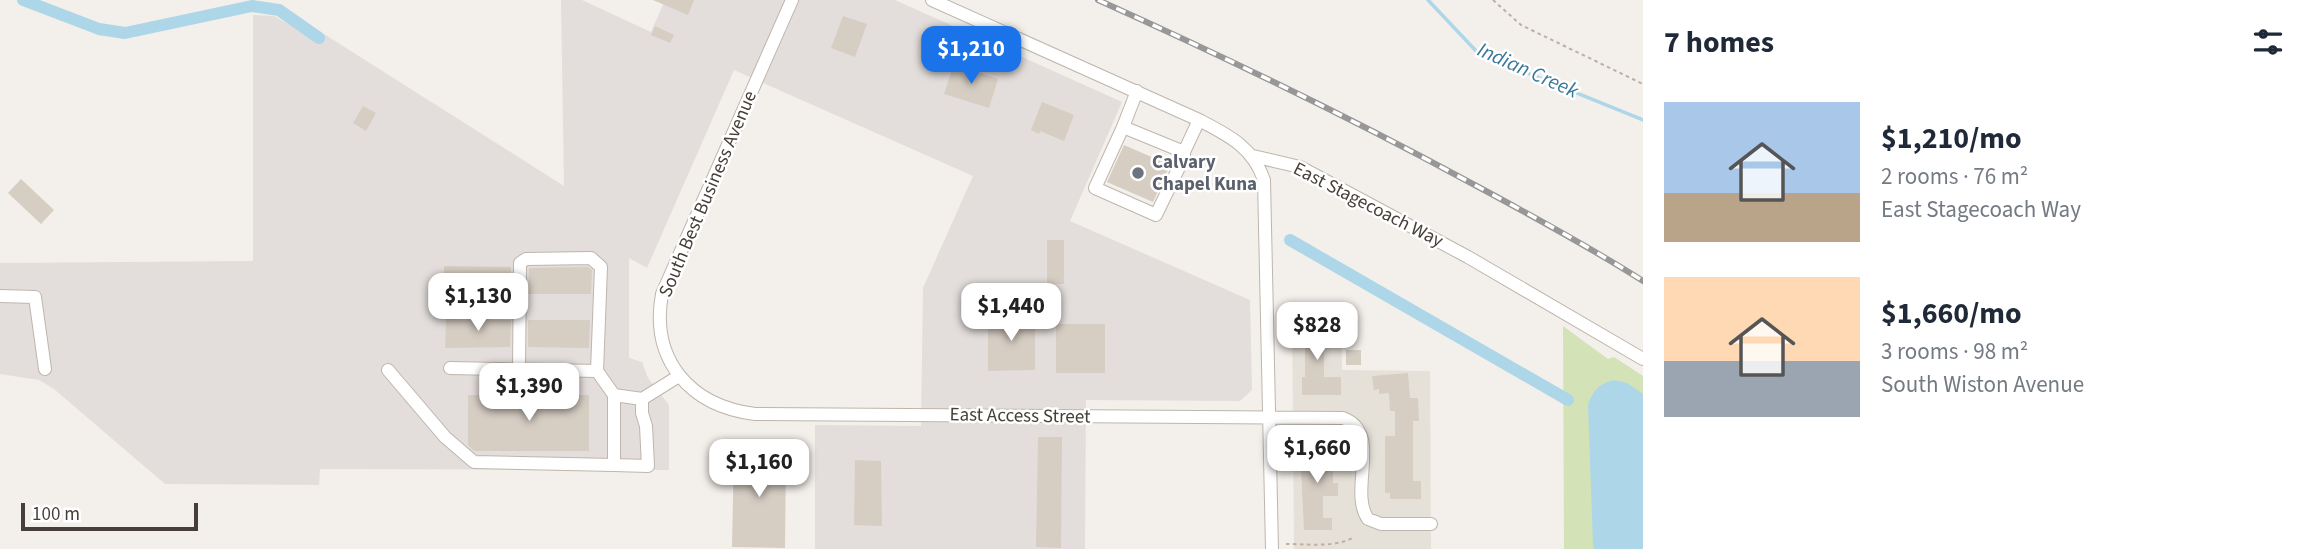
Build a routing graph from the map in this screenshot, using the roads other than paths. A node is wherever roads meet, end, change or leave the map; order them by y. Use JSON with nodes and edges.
{"nodes":[{"id":1,"x":792,"y":0,"type":"edge"},
{"id":2,"x":932,"y":0,"type":"edge"},
{"id":3,"x":1137,"y":91,"type":"junction"},
{"id":4,"x":1199,"y":120,"type":"junction"},
{"id":5,"x":1123,"y":127,"type":"junction"},
{"id":6,"x":1184,"y":152,"type":"junction"},
{"id":7,"x":1253,"y":156,"type":"junction"},
{"id":8,"x":0,"y":296,"type":"edge"},
{"id":9,"x":1643,"y":359,"type":"edge"},
{"id":10,"x":450,"y":368,"type":"dead end"},
{"id":11,"x":45,"y":369,"type":"dead end"},
{"id":12,"x":519,"y":369,"type":"junction"},
{"id":13,"x":388,"y":370,"type":"dead end"},
{"id":14,"x":597,"y":371,"type":"junction"},
{"id":15,"x":680,"y":376,"type":"junction"},
{"id":16,"x":689,"y":387,"type":"joint"},
{"id":17,"x":614,"y":395,"type":"junction"},
{"id":18,"x":642,"y":398,"type":"junction"},
{"id":19,"x":1268,"y":419,"type":"junction"},
{"id":20,"x":614,"y":465,"type":"junction"},
{"id":21,"x":1431,"y":524,"type":"dead end"},
{"id":22,"x":1278,"y":547,"type":"edge"}],
"edges":[{"from":1,"to":15,"type":"street","name":"South Best Business Avenue"},
{"from":2,"to":3,"type":"street","name":"East Stagecoach Way"},
{"from":3,"to":4,"type":"street","name":"East Stagecoach Way"},
{"from":3,"to":5,"type":"street"},
{"from":4,"to":6,"type":"street"},
{"from":4,"to":7,"type":"street","name":"East Stagecoach Way"},
{"from":5,"to":6,"type":"street"},
{"from":5,"to":6,"type":"street"},
{"from":7,"to":9,"type":"street","name":"East Stagecoach Way"},
{"from":7,"to":19,"type":"street"},
{"from":8,"to":11,"type":"street"},
{"from":10,"to":12,"type":"street"},
{"from":12,"to":14,"type":"street"},
{"from":12,"to":14,"type":"street"},
{"from":13,"to":20,"type":"street"},
{"from":14,"to":17,"type":"street"},
{"from":15,"to":16,"type":"street","name":"South Best Business Avenue"},
{"from":15,"to":18,"type":"street"},
{"from":16,"to":19,"type":"street","name":"East Access Street"},
{"from":17,"to":18,"type":"street"},
{"from":17,"to":20,"type":"street"},
{"from":18,"to":20,"type":"street"},
{"from":19,"to":21,"type":"street","name":"East Access Street"},
{"from":19,"to":22,"type":"street"}]}
